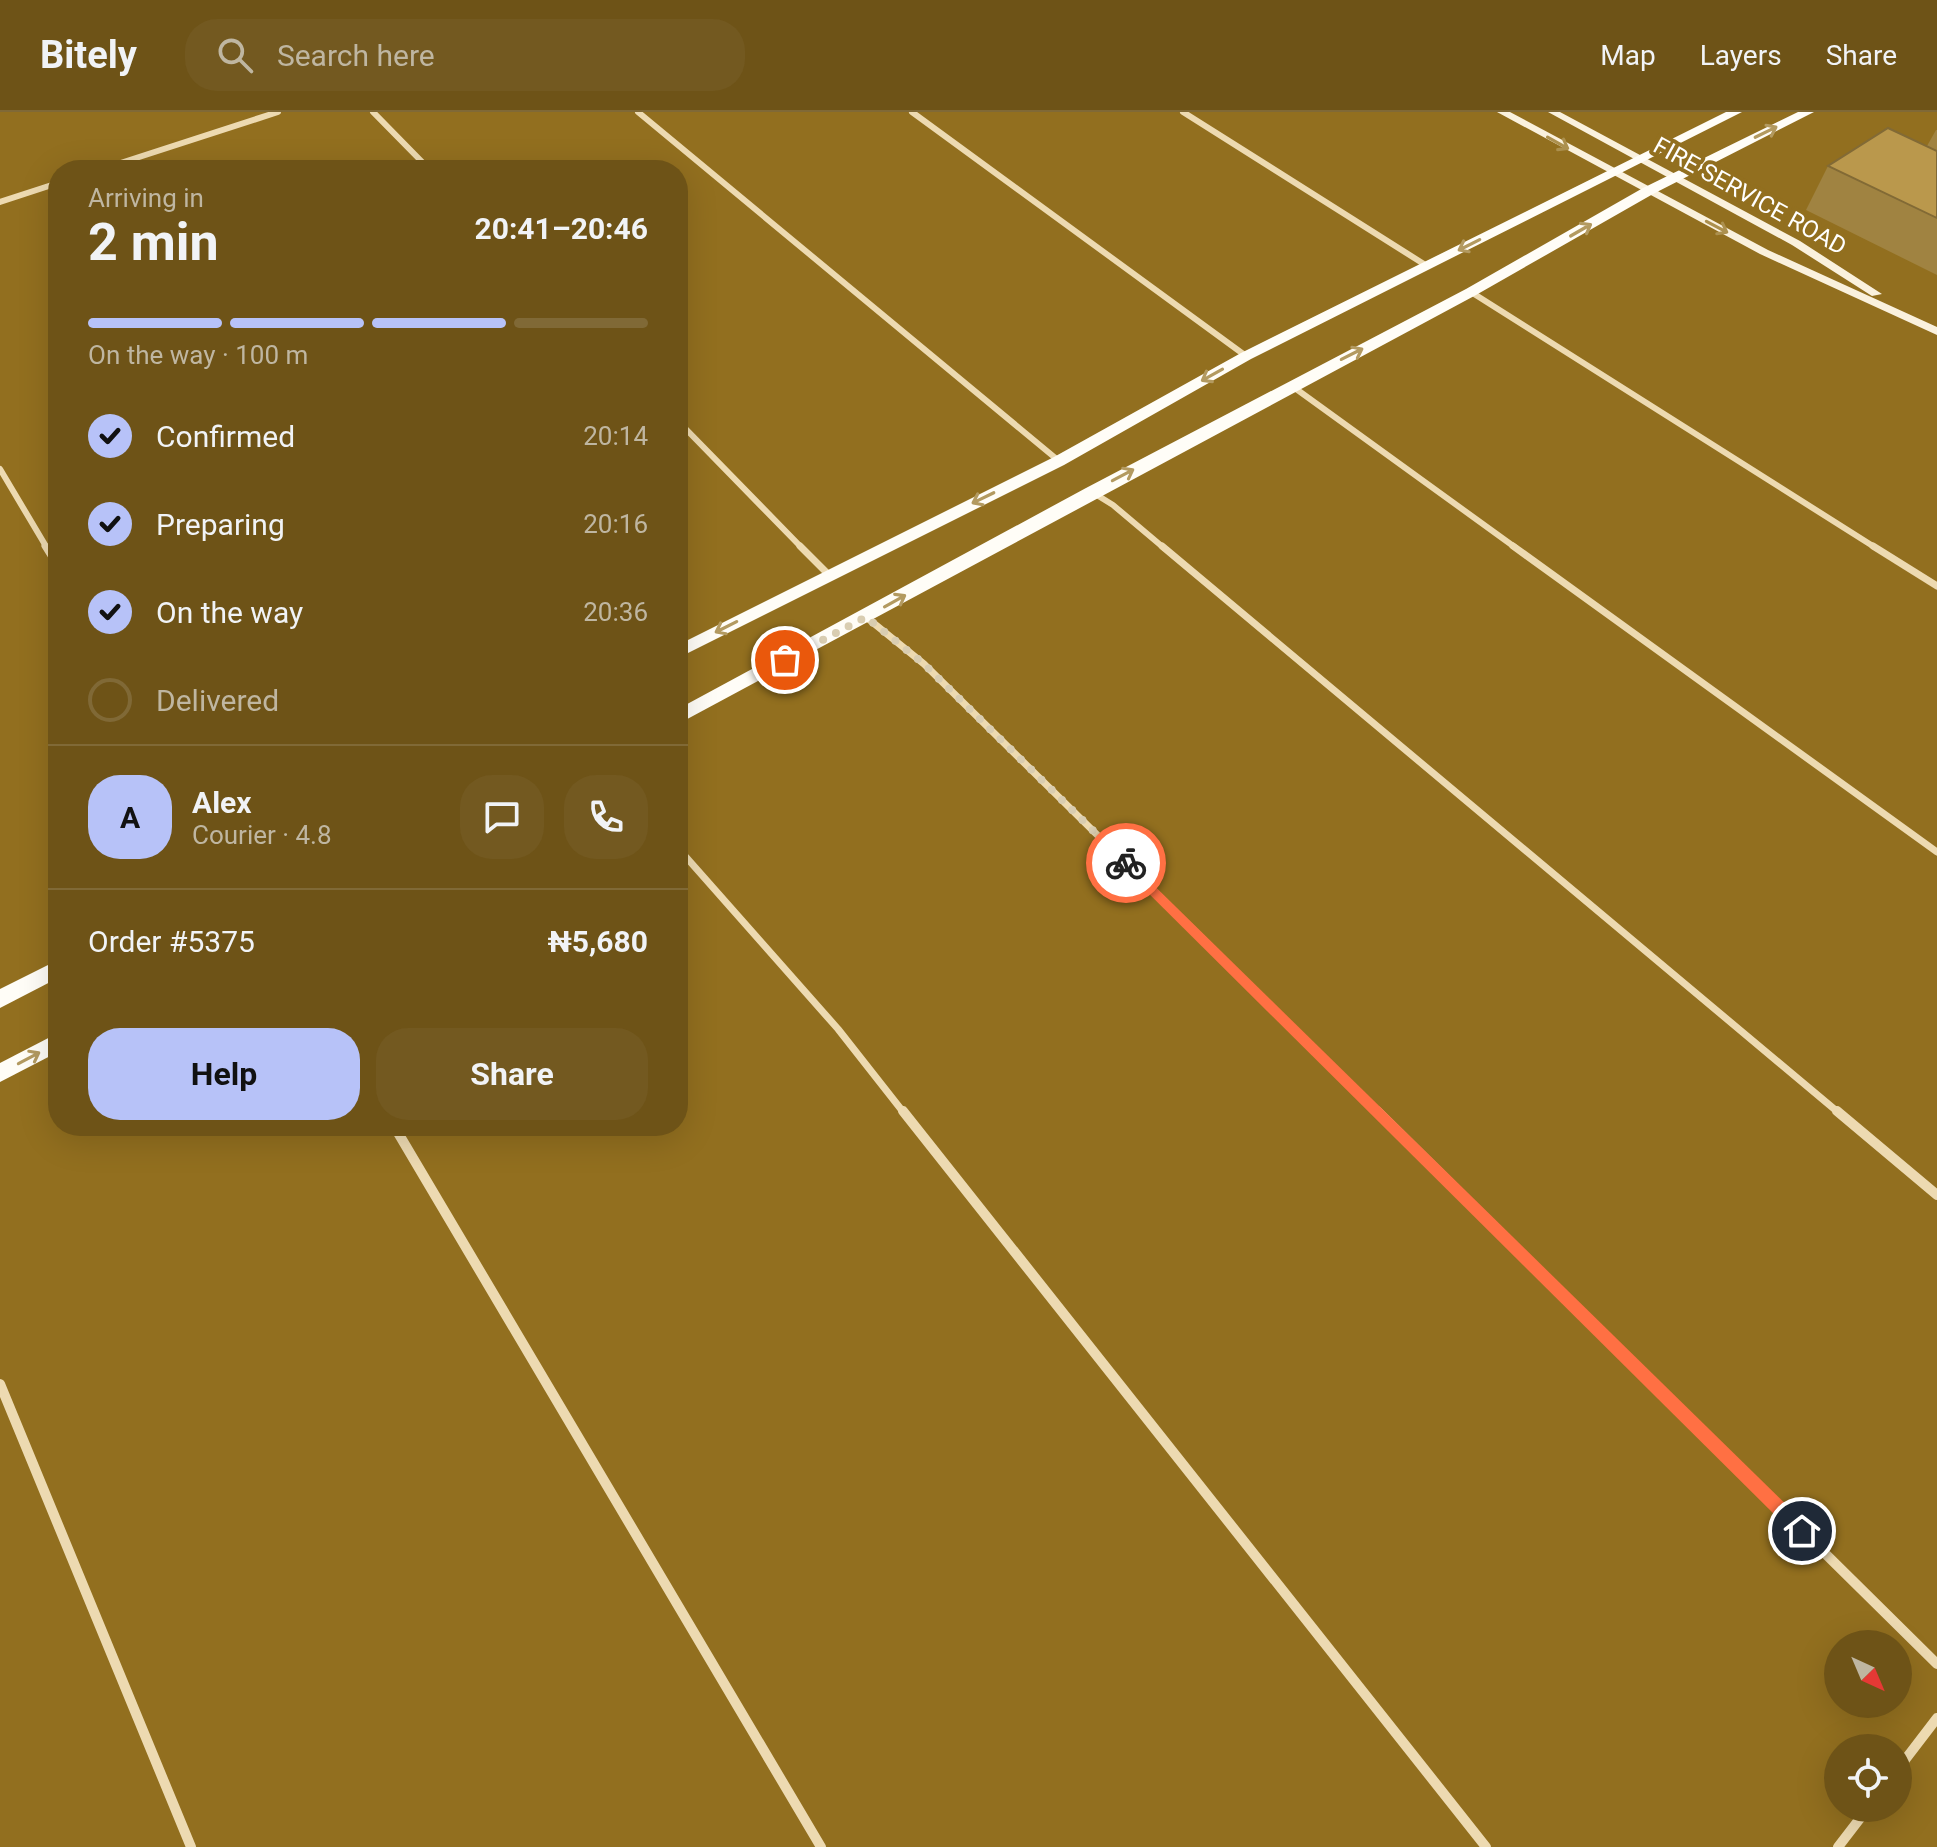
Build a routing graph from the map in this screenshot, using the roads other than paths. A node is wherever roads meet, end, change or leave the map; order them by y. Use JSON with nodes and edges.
{"nodes":[{"id":1,"x":278,"y":112,"type":"edge"},
{"id":2,"x":373,"y":112,"type":"edge"},
{"id":3,"x":638,"y":112,"type":"edge"},
{"id":4,"x":912,"y":112,"type":"edge"},
{"id":5,"x":1183,"y":112,"type":"edge"},
{"id":6,"x":1502,"y":112,"type":"edge"},
{"id":7,"x":1553,"y":112,"type":"edge"},
{"id":8,"x":1736,"y":112,"type":"edge"},
{"id":9,"x":1808,"y":112,"type":"edge"},
{"id":10,"x":1641,"y":159,"type":"junction"},
{"id":11,"x":129,"y":160,"type":"edge"},
{"id":12,"x":420,"y":160,"type":"edge"},
{"id":13,"x":1614,"y":173,"type":"junction"},
{"id":14,"x":1674,"y":177,"type":"junction"},
{"id":15,"x":48,"y":186,"type":"edge"},
{"id":16,"x":1648,"y":191,"type":"junction"},
{"id":17,"x":0,"y":202,"type":"edge"},
{"id":18,"x":1427,"y":266,"type":"junction"},
{"id":19,"x":1471,"y":292,"type":"junction"},
{"id":20,"x":1923,"y":324,"type":"junction"},
{"id":21,"x":1937,"y":331,"type":"edge"},
{"id":22,"x":1246,"y":356,"type":"junction"},
{"id":23,"x":1291,"y":385,"type":"junction"},
{"id":24,"x":688,"y":431,"type":"edge"},
{"id":25,"x":1059,"y":461,"type":"junction"},
{"id":26,"x":0,"y":469,"type":"edge"},
{"id":27,"x":1092,"y":492,"type":"junction"},
{"id":28,"x":48,"y":550,"type":"edge"},
{"id":29,"x":829,"y":575,"type":"junction"},
{"id":30,"x":1937,"y":586,"type":"edge"},
{"id":31,"x":866,"y":617,"type":"junction"},
{"id":32,"x":688,"y":647,"type":"edge"},
{"id":33,"x":688,"y":712,"type":"edge"},
{"id":34,"x":1937,"y":852,"type":"edge"},
{"id":35,"x":688,"y":859,"type":"edge"},
{"id":36,"x":48,"y":973,"type":"edge"},
{"id":37,"x":0,"y":999,"type":"edge"},
{"id":38,"x":48,"y":1047,"type":"edge"},
{"id":39,"x":0,"y":1073,"type":"edge"},
{"id":40,"x":400,"y":1136,"type":"edge"},
{"id":41,"x":1937,"y":1195,"type":"edge"},
{"id":42,"x":0,"y":1384,"type":"edge"},
{"id":43,"x":1937,"y":1664,"type":"edge"},
{"id":44,"x":1937,"y":1718,"type":"edge"},
{"id":45,"x":1912,"y":1751,"type":"edge"},
{"id":46,"x":1857,"y":1822,"type":"edge"},
{"id":47,"x":191,"y":1847,"type":"edge"},
{"id":48,"x":821,"y":1847,"type":"edge"},
{"id":49,"x":1486,"y":1847,"type":"edge"},
{"id":50,"x":1838,"y":1847,"type":"edge"}],
"edges":[{"from":1,"to":11,"type":"street"},
{"from":2,"to":12,"type":"street"},
{"from":3,"to":25,"type":"street"},
{"from":4,"to":22,"type":"street"},
{"from":5,"to":18,"type":"street"},
{"from":6,"to":13,"type":"street","one_way":true},
{"from":7,"to":10,"type":"street","name":"FIRE SERVICE ROAD"},
{"from":8,"to":10,"type":"main road"},
{"from":14,"to":9,"type":"main road","one_way":true},
{"from":10,"to":13,"type":"main road"},
{"from":10,"to":14,"type":"street","name":"FIRE SERVICE ROAD"},
{"from":13,"to":16,"type":"street"},
{"from":13,"to":18,"type":"main road","one_way":true},
{"from":14,"to":16,"type":"main road"},
{"from":14,"to":20,"type":"street","name":"FIRE SERVICE ROAD"},
{"from":15,"to":17,"type":"street"},
{"from":19,"to":16,"type":"main road","one_way":true},
{"from":16,"to":20,"type":"street","one_way":true},
{"from":18,"to":22,"type":"main road"},
{"from":23,"to":19,"type":"main road","one_way":true},
{"from":19,"to":30,"type":"street"},
{"from":20,"to":21,"type":"street"},
{"from":22,"to":25,"type":"main road","one_way":true},
{"from":27,"to":23,"type":"main road","one_way":true},
{"from":23,"to":34,"type":"street"},
{"from":24,"to":29,"type":"street"},
{"from":25,"to":29,"type":"main road","one_way":true},
{"from":26,"to":28,"type":"street"},
{"from":31,"to":27,"type":"main road","one_way":true},
{"from":27,"to":41,"type":"street"},
{"from":29,"to":32,"type":"main road","one_way":true},
{"from":31,"to":33,"type":"main road"},
{"from":31,"to":43,"type":"street"},
{"from":35,"to":49,"type":"street"},
{"from":36,"to":37,"type":"main road"},
{"from":39,"to":38,"type":"main road","one_way":true},
{"from":40,"to":48,"type":"street"},
{"from":42,"to":47,"type":"street"},
{"from":44,"to":45,"type":"street"},
{"from":46,"to":50,"type":"street"}]}
